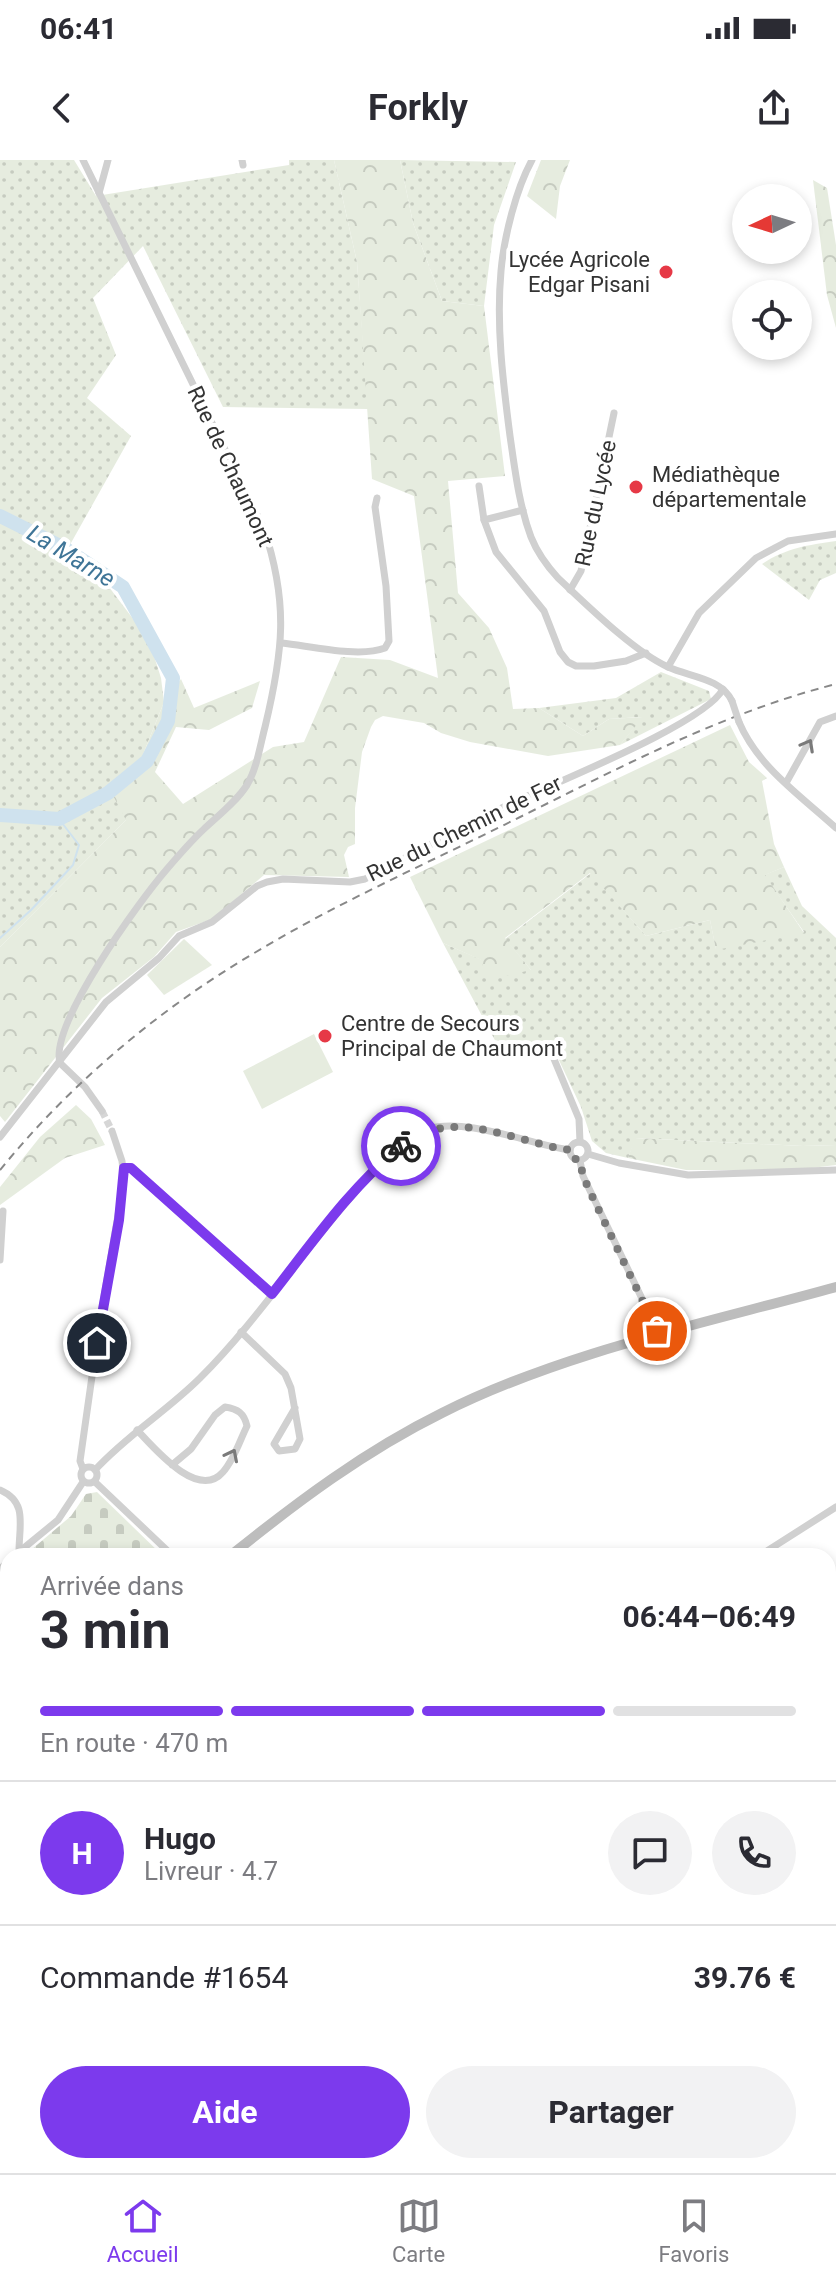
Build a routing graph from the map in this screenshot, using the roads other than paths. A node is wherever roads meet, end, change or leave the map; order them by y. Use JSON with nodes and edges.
{"nodes":[{"id":1,"x":83,"y":160,"type":"edge"},
{"id":2,"x":532,"y":160,"type":"edge"},
{"id":3,"x":107,"y":162,"type":"edge"},
{"id":4,"x":90,"y":173,"type":"junction"},
{"id":5,"x":99,"y":193,"type":"junction"},
{"id":6,"x":614,"y":413,"type":"dead end"},
{"id":7,"x":479,"y":486,"type":"dead end"},
{"id":8,"x":377,"y":498,"type":"dead end"},
{"id":9,"x":523,"y":510,"type":"junction"},
{"id":10,"x":484,"y":520,"type":"junction"},
{"id":11,"x":836,"y":534,"type":"edge"},
{"id":12,"x":570,"y":590,"type":"junction"},
{"id":13,"x":282,"y":643,"type":"junction"},
{"id":14,"x":646,"y":653,"type":"junction"},
{"id":15,"x":668,"y":667,"type":"junction"},
{"id":16,"x":723,"y":689,"type":"junction"},
{"id":17,"x":836,"y":716,"type":"edge"},
{"id":18,"x":786,"y":783,"type":"junction"},
{"id":19,"x":836,"y":828,"type":"edge"},
{"id":20,"x":549,"y":1047,"type":"dead end"},
{"id":21,"x":60,"y":1063,"type":"junction"},
{"id":22,"x":102,"y":1111,"type":"tunnel mouth"},
{"id":23,"x":112,"y":1131,"type":"tunnel mouth"},
{"id":24,"x":0,"y":1137,"type":"edge"},
{"id":25,"x":580,"y":1142,"type":"junction"},
{"id":26,"x":570,"y":1150,"type":"junction"},
{"id":27,"x":588,"y":1154,"type":"junction"},
{"id":28,"x":580,"y":1161,"type":"junction"},
{"id":29,"x":124,"y":1168,"type":"junction"},
{"id":30,"x":836,"y":1170,"type":"edge"},
{"id":31,"x":3,"y":1211,"type":"dead end"},
{"id":32,"x":0,"y":1260,"type":"edge"},
{"id":33,"x":836,"y":1287,"type":"edge"},
{"id":34,"x":272,"y":1294,"type":"junction"},
{"id":35,"x":241,"y":1332,"type":"junction"},
{"id":36,"x":660,"y":1336,"type":"junction"},
{"id":37,"x":295,"y":1408,"type":"junction"},
{"id":38,"x":137,"y":1430,"type":"junction"},
{"id":39,"x":172,"y":1465,"type":"junction"},
{"id":40,"x":83,"y":1469,"type":"junction"},
{"id":41,"x":95,"y":1470,"type":"junction"},
{"id":42,"x":83,"y":1482,"type":"junction"},
{"id":43,"x":95,"y":1482,"type":"junction"},
{"id":44,"x":0,"y":1490,"type":"edge"},
{"id":45,"x":836,"y":1507,"type":"edge"},
{"id":46,"x":16,"y":1548,"type":"edge"},
{"id":47,"x":23,"y":1548,"type":"edge"},
{"id":48,"x":165,"y":1548,"type":"edge"},
{"id":49,"x":241,"y":1548,"type":"edge"},
{"id":50,"x":772,"y":1548,"type":"edge"}],
"edges":[{"from":1,"to":4,"type":"street","name":"Rue de Chaumont"},
{"from":2,"to":9,"type":"street"},
{"from":3,"to":4,"type":"street"},
{"from":3,"to":5,"type":"street"},
{"from":4,"to":5,"type":"street","name":"Rue de Chaumont"},
{"from":5,"to":13,"type":"street","name":"Rue de Chaumont"},
{"from":6,"to":12,"type":"street","name":"Rue du Lycée"},
{"from":7,"to":10,"type":"street"},
{"from":8,"to":13,"type":"street"},
{"from":9,"to":10,"type":"street"},
{"from":9,"to":12,"type":"street"},
{"from":10,"to":14,"type":"street"},
{"from":11,"to":15,"type":"street"},
{"from":12,"to":14,"type":"street"},
{"from":13,"to":21,"type":"street","name":"Rue de Chaumont"},
{"from":14,"to":15,"type":"street"},
{"from":15,"to":16,"type":"street"},
{"from":16,"to":18,"type":"street","bridge":true},
{"from":16,"to":21,"type":"street","name":"Rue du Chemin de Fer"},
{"from":18,"to":17,"type":"street","one_way":true},
{"from":18,"to":19,"type":"street"},
{"from":20,"to":25,"type":"street"},
{"from":21,"to":22,"type":"street"},
{"from":21,"to":24,"type":"street","name":"Rue du Chemin de Fer"},
{"from":23,"to":29,"type":"street"},
{"from":25,"to":26,"type":"street"},
{"from":25,"to":27,"type":"street"},
{"from":26,"to":28,"type":"street"},
{"from":26,"to":34,"type":"street"},
{"from":27,"to":28,"type":"street"},
{"from":27,"to":30,"type":"street"},
{"from":28,"to":36,"type":"street"},
{"from":29,"to":34,"type":"street"},
{"from":29,"to":40,"type":"street"},
{"from":31,"to":32,"type":"street"},
{"from":33,"to":36,"type":"street"},
{"from":34,"to":35,"type":"street"},
{"from":35,"to":37,"type":"street"},
{"from":35,"to":38,"type":"street"},
{"from":36,"to":49,"type":"street"},
{"from":37,"to":37,"type":"street"},
{"from":38,"to":39,"type":"street"},
{"from":38,"to":41,"type":"street"},
{"from":39,"to":39,"type":"street","one_way":true},
{"from":40,"to":41,"type":"street"},
{"from":40,"to":42,"type":"street"},
{"from":41,"to":43,"type":"street"},
{"from":42,"to":43,"type":"street"},
{"from":42,"to":47,"type":"street"},
{"from":43,"to":48,"type":"street"},
{"from":44,"to":46,"type":"street"},
{"from":45,"to":50,"type":"street"}]}
